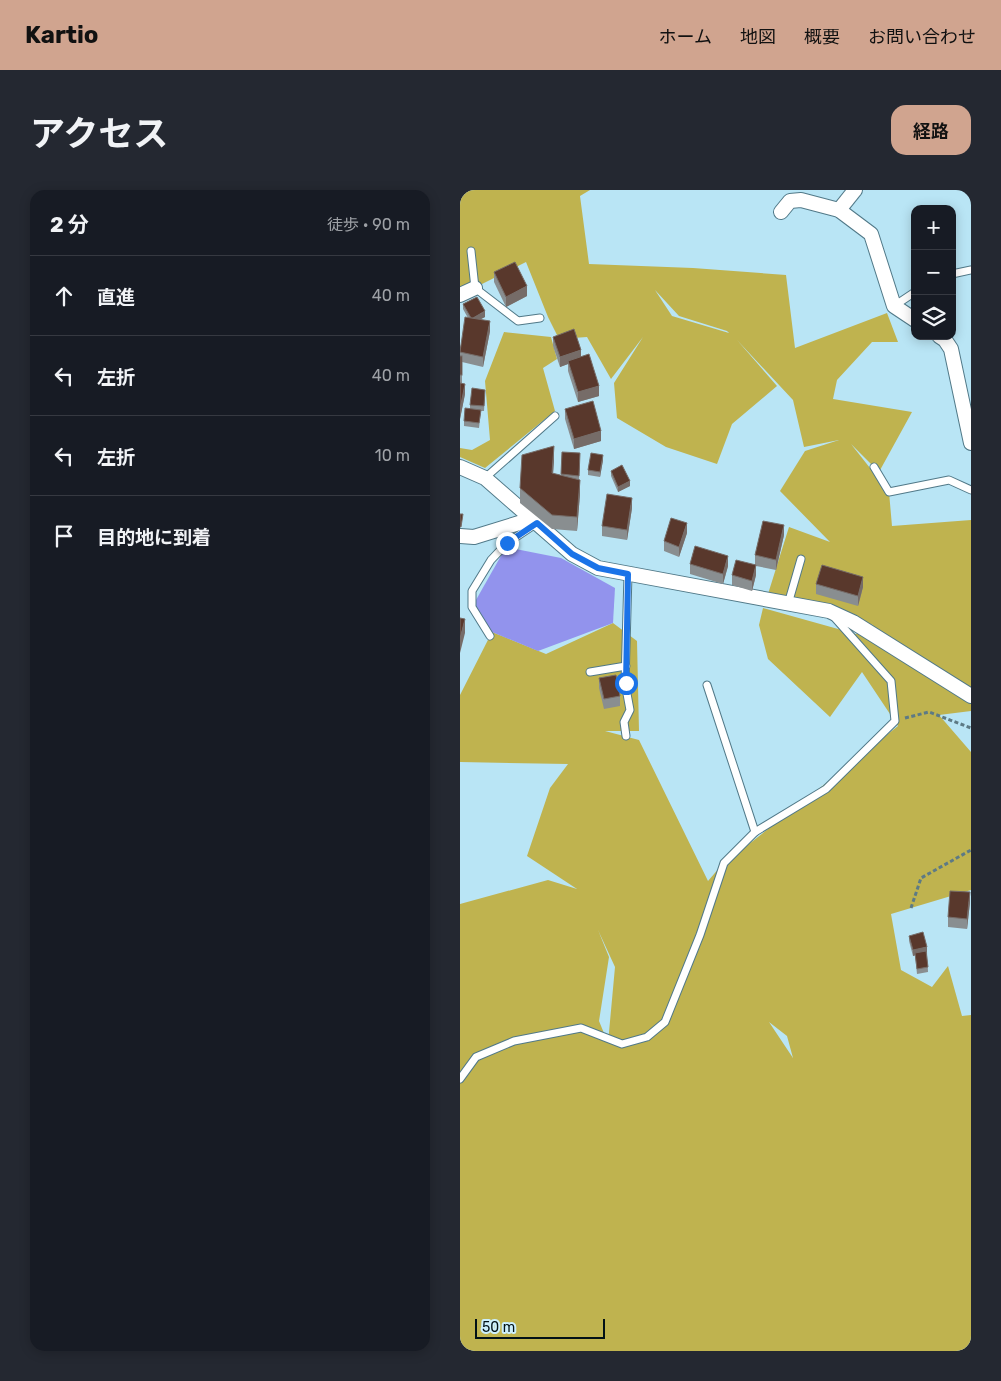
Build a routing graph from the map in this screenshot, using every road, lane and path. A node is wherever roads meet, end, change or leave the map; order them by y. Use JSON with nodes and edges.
{"nodes":[{"id":1,"x":848,"y":192,"type":"edge"},
{"id":2,"x":839,"y":210,"type":"junction"},
{"id":3,"x":781,"y":212,"type":"dead end"},
{"id":4,"x":471,"y":251,"type":"dead end"},
{"id":5,"x":971,"y":270,"type":"edge"},
{"id":6,"x":956,"y":273,"type":"edge"},
{"id":7,"x":474,"y":288,"type":"junction"},
{"id":8,"x":460,"y":295,"type":"edge"},
{"id":9,"x":911,"y":295,"type":"edge"},
{"id":10,"x":894,"y":306,"type":"junction"},
{"id":11,"x":911,"y":317,"type":"edge"},
{"id":12,"x":540,"y":318,"type":"dead end"},
{"id":13,"x":945,"y":340,"type":"edge"},
{"id":14,"x":555,"y":416,"type":"dead end"},
{"id":15,"x":971,"y":443,"type":"edge"},
{"id":16,"x":460,"y":467,"type":"edge"},
{"id":17,"x":874,"y":467,"type":"dead end"},
{"id":18,"x":485,"y":478,"type":"junction"},
{"id":19,"x":971,"y":490,"type":"edge"},
{"id":20,"x":534,"y":521,"type":"junction"},
{"id":21,"x":460,"y":536,"type":"edge"},
{"id":22,"x":801,"y":559,"type":"dead end"},
{"id":23,"x":628,"y":574,"type":"junction"},
{"id":24,"x":788,"y":604,"type":"junction"},
{"id":25,"x":829,"y":611,"type":"junction"},
{"id":26,"x":490,"y":636,"type":"dead end"},
{"id":27,"x":626,"y":666,"type":"junction"},
{"id":28,"x":590,"y":672,"type":"dead end"},
{"id":29,"x":707,"y":685,"type":"dead end"},
{"id":30,"x":971,"y":696,"type":"edge"},
{"id":31,"x":895,"y":721,"type":"junction"},
{"id":32,"x":971,"y":728,"type":"edge"},
{"id":33,"x":626,"y":736,"type":"dead end"},
{"id":34,"x":755,"y":832,"type":"junction"},
{"id":35,"x":971,"y":850,"type":"edge"},
{"id":36,"x":911,"y":908,"type":"dead end"},
{"id":37,"x":460,"y":1079,"type":"edge"}],
"edges":[{"from":1,"to":2,"type":"street"},
{"from":2,"to":3,"type":"street"},
{"from":2,"to":10,"type":"street"},
{"from":4,"to":7,"type":"lane"},
{"from":5,"to":6,"type":"lane"},
{"from":7,"to":8,"type":"street"},
{"from":7,"to":12,"type":"lane"},
{"from":9,"to":10,"type":"lane"},
{"from":10,"to":11,"type":"street"},
{"from":13,"to":15,"type":"street"},
{"from":14,"to":18,"type":"lane"},
{"from":16,"to":18,"type":"street"},
{"from":17,"to":19,"type":"lane"},
{"from":18,"to":20,"type":"street"},
{"from":20,"to":21,"type":"street"},
{"from":20,"to":23,"type":"street"},
{"from":20,"to":26,"type":"lane"},
{"from":22,"to":24,"type":"lane"},
{"from":23,"to":24,"type":"street"},
{"from":23,"to":27,"type":"lane"},
{"from":24,"to":25,"type":"street"},
{"from":25,"to":30,"type":"street"},
{"from":25,"to":31,"type":"lane"},
{"from":27,"to":28,"type":"lane"},
{"from":27,"to":33,"type":"lane"},
{"from":29,"to":34,"type":"lane"},
{"from":31,"to":32,"type":"path"},
{"from":31,"to":34,"type":"lane"},
{"from":34,"to":37,"type":"lane"},
{"from":35,"to":36,"type":"path"}]}
